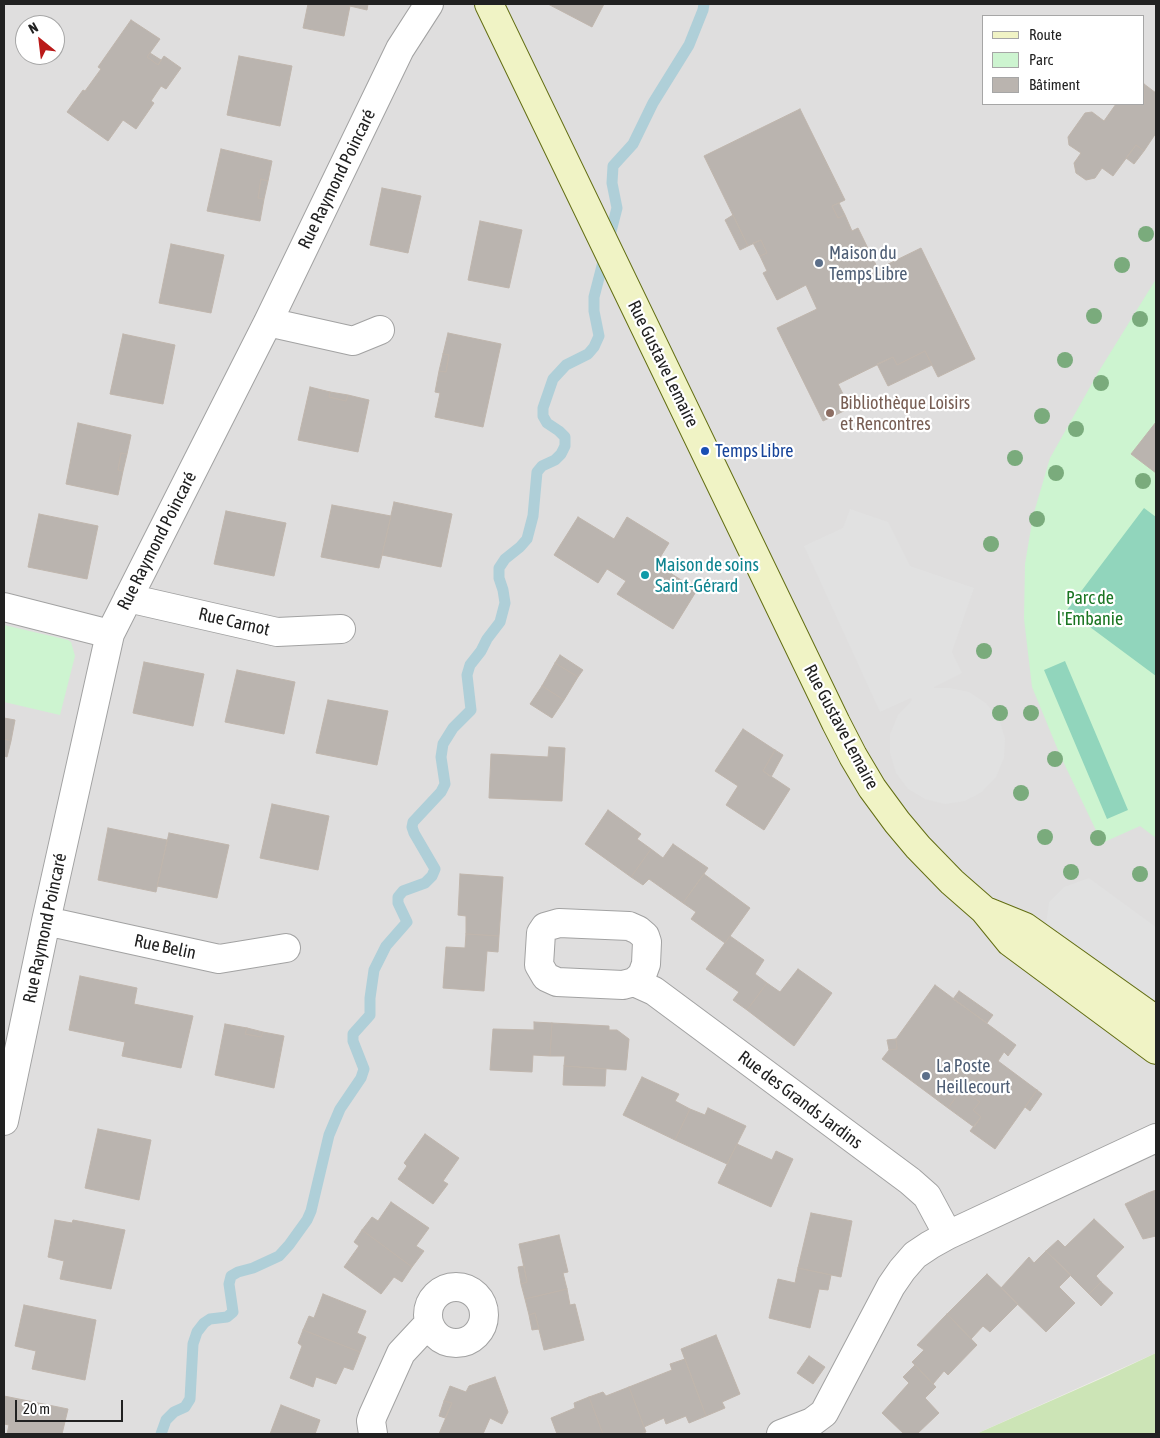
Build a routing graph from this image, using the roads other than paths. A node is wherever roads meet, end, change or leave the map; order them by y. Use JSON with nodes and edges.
{"nodes":[{"id":1,"x":429,"y":4,"type":"edge"},
{"id":2,"x":489,"y":4,"type":"edge"},
{"id":3,"x":268,"y":322,"type":"junction"},
{"id":4,"x":380,"y":330,"type":"dead end"},
{"id":5,"x":128,"y":598,"type":"junction"},
{"id":6,"x":4,"y":607,"type":"edge"},
{"id":7,"x":341,"y":629,"type":"dead end"},
{"id":8,"x":110,"y":634,"type":"junction"},
{"id":9,"x":984,"y":910,"type":"junction"},
{"id":10,"x":46,"y":921,"type":"junction"},
{"id":11,"x":286,"y":948,"type":"dead end"},
{"id":12,"x":634,"y":982,"type":"dead end"},
{"id":13,"x":1156,"y":1020,"type":"edge"},
{"id":14,"x":1156,"y":1050,"type":"edge"},
{"id":15,"x":8,"y":1079,"type":"edge"},
{"id":16,"x":4,"y":1121,"type":"edge"},
{"id":17,"x":1156,"y":1138,"type":"edge"},
{"id":18,"x":948,"y":1235,"type":"junction"},
{"id":19,"x":429,"y":1323,"type":"dead end"},
{"id":20,"x":373,"y":1434,"type":"edge"},
{"id":21,"x":780,"y":1434,"type":"edge"}],
"edges":[{"from":1,"to":3,"type":"street","name":"Rue Raymond Poincaré"},
{"from":2,"to":9,"type":"street","name":"Rue Gustave Lemaire"},
{"from":3,"to":4,"type":"street"},
{"from":3,"to":5,"type":"street","name":"Rue Raymond Poincaré"},
{"from":5,"to":7,"type":"street","name":"Rue Carnot"},
{"from":5,"to":8,"type":"street","name":"Rue Raymond Poincaré"},
{"from":6,"to":8,"type":"street"},
{"from":8,"to":10,"type":"street","name":"Rue Raymond Poincaré"},
{"from":9,"to":13,"type":"street","name":"Rue Gustave Lemaire"},
{"from":9,"to":14,"type":"street","name":"Rue Gustave Lemaire"},
{"from":10,"to":11,"type":"street","name":"Rue Belin"},
{"from":10,"to":15,"type":"street","name":"Rue Raymond Poincaré"},
{"from":12,"to":18,"type":"street","name":"Rue des Grands Jardins"},
{"from":15,"to":16,"type":"street","name":"Rue Raymond Poincaré"},
{"from":17,"to":18,"type":"street"},
{"from":18,"to":21,"type":"street"},
{"from":19,"to":20,"type":"street"}]}
